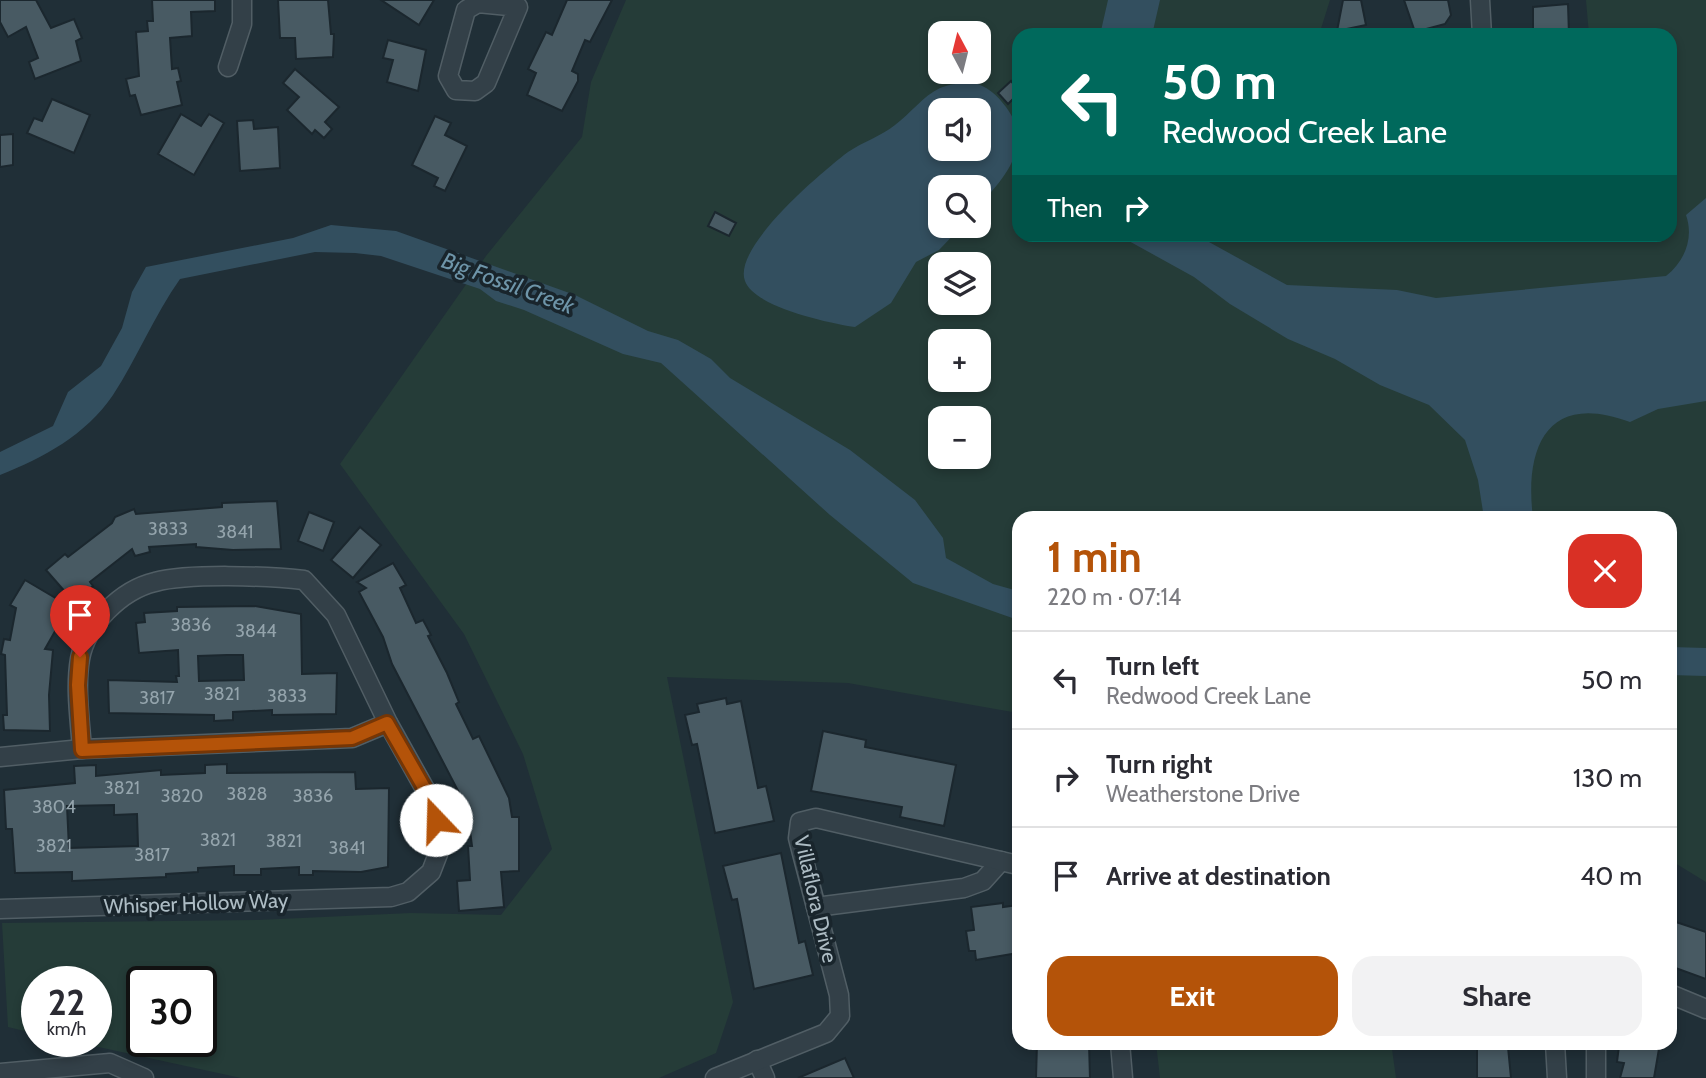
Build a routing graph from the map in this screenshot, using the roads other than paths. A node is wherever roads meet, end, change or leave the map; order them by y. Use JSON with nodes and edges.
{"nodes":[{"id":1,"x":242,"y":0,"type":"edge"},
{"id":2,"x":1480,"y":0,"type":"edge"},
{"id":3,"x":519,"y":4,"type":"edge"},
{"id":4,"x":1482,"y":28,"type":"edge"},
{"id":5,"x":228,"y":67,"type":"dead end"},
{"id":6,"x":387,"y":723,"type":"junction"},
{"id":7,"x":82,"y":750,"type":"junction"},
{"id":8,"x":0,"y":757,"type":"edge"},
{"id":9,"x":1010,"y":863,"type":"edge"},
{"id":10,"x":816,"y":907,"type":"junction"},
{"id":11,"x":0,"y":909,"type":"edge"},
{"id":12,"x":1677,"y":997,"type":"edge"},
{"id":13,"x":1706,"y":1009,"type":"edge"},
{"id":14,"x":1121,"y":1050,"type":"edge"},
{"id":15,"x":1555,"y":1050,"type":"edge"},
{"id":16,"x":1596,"y":1050,"type":"edge"},
{"id":17,"x":757,"y":1060,"type":"junction"},
{"id":18,"x":0,"y":1073,"type":"edge"},
{"id":19,"x":144,"y":1078,"type":"edge"},
{"id":20,"x":715,"y":1078,"type":"edge"},
{"id":21,"x":765,"y":1078,"type":"edge"},
{"id":22,"x":1123,"y":1078,"type":"edge"},
{"id":23,"x":1557,"y":1078,"type":"edge"},
{"id":24,"x":1596,"y":1078,"type":"edge"}],
"edges":[{"from":1,"to":5,"type":"street"},
{"from":2,"to":4,"type":"street"},
{"from":3,"to":3,"type":"street"},
{"from":6,"to":7,"type":"street"},
{"from":6,"to":7,"type":"street"},
{"from":6,"to":11,"type":"street","name":"Whisper Hollow Way"},
{"from":7,"to":8,"type":"street"},
{"from":9,"to":10,"type":"street"},
{"from":9,"to":10,"type":"street","name":"Villaflora Drive"},
{"from":10,"to":17,"type":"street","name":"Villaflora Drive"},
{"from":12,"to":13,"type":"street"},
{"from":14,"to":22,"type":"street"},
{"from":15,"to":23,"type":"street"},
{"from":16,"to":24,"type":"street"},
{"from":17,"to":20,"type":"street","name":"Villaflora Drive"},
{"from":17,"to":21,"type":"street"},
{"from":18,"to":19,"type":"street"}]}
